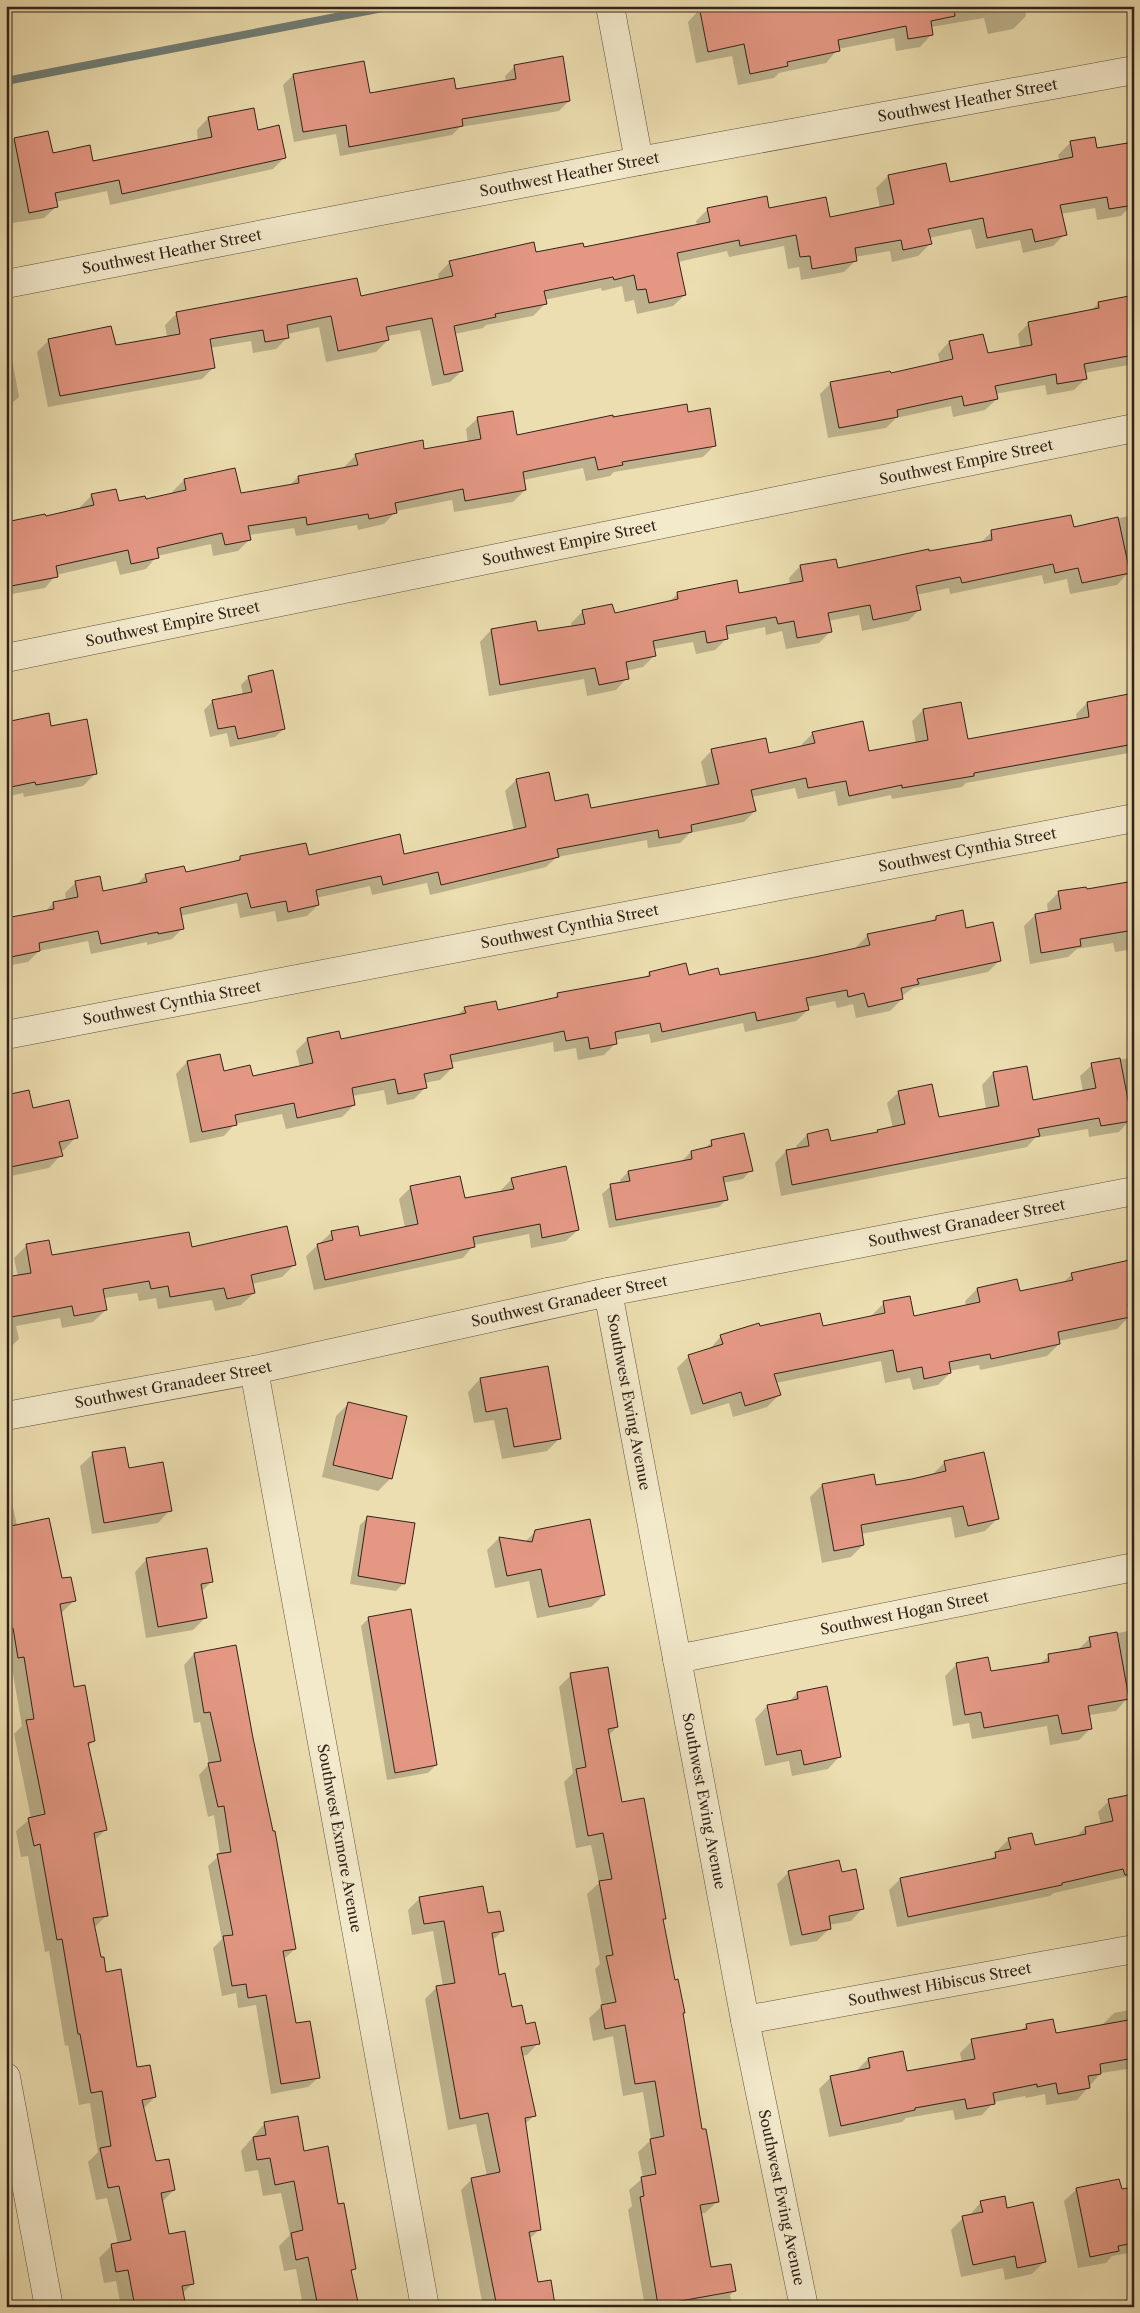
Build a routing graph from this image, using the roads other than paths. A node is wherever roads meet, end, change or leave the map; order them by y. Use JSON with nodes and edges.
{"nodes":[{"id":1,"x":610,"y":6,"type":"edge"},
{"id":2,"x":1134,"y":70,"type":"edge"},
{"id":3,"x":639,"y":161,"type":"junction"},
{"id":4,"x":6,"y":284,"type":"edge"},
{"id":5,"x":1134,"y":428,"type":"edge"},
{"id":6,"x":6,"y":658,"type":"edge"},
{"id":7,"x":1134,"y":818,"type":"edge"},
{"id":8,"x":6,"y":1035,"type":"edge"},
{"id":9,"x":1134,"y":1191,"type":"edge"},
{"id":10,"x":608,"y":1292,"type":"junction"},
{"id":11,"x":254,"y":1370,"type":"junction"},
{"id":12,"x":6,"y":1416,"type":"edge"},
{"id":13,"x":1134,"y":1568,"type":"edge"},
{"id":14,"x":677,"y":1659,"type":"junction"},
{"id":15,"x":1134,"y":1949,"type":"edge"},
{"id":16,"x":745,"y":2020,"type":"junction"},
{"id":17,"x":6,"y":2077,"type":"edge"},
{"id":18,"x":49,"y":2307,"type":"edge"},
{"id":19,"x":425,"y":2307,"type":"edge"},
{"id":20,"x":804,"y":2307,"type":"edge"}],
"edges":[{"from":1,"to":3,"type":"street"},
{"from":2,"to":3,"type":"street","name":"Southwest Heather Street"},
{"from":3,"to":4,"type":"street","name":"Southwest Heather Street"},
{"from":5,"to":6,"type":"street","name":"Southwest Empire Street"},
{"from":7,"to":8,"type":"street","name":"Southwest Cynthia Street"},
{"from":9,"to":10,"type":"street","name":"Southwest Granadeer Street"},
{"from":10,"to":11,"type":"street","name":"Southwest Granadeer Street"},
{"from":10,"to":14,"type":"street","name":"Southwest Ewing Avenue"},
{"from":11,"to":12,"type":"street","name":"Southwest Granadeer Street"},
{"from":11,"to":19,"type":"street","name":"Southwest Exmore Avenue"},
{"from":13,"to":14,"type":"street","name":"Southwest Hogan Street"},
{"from":14,"to":16,"type":"street","name":"Southwest Ewing Avenue"},
{"from":15,"to":16,"type":"street","name":"Southwest Hibiscus Street"},
{"from":16,"to":20,"type":"street","name":"Southwest Ewing Avenue"},
{"from":17,"to":18,"type":"street"}]}
